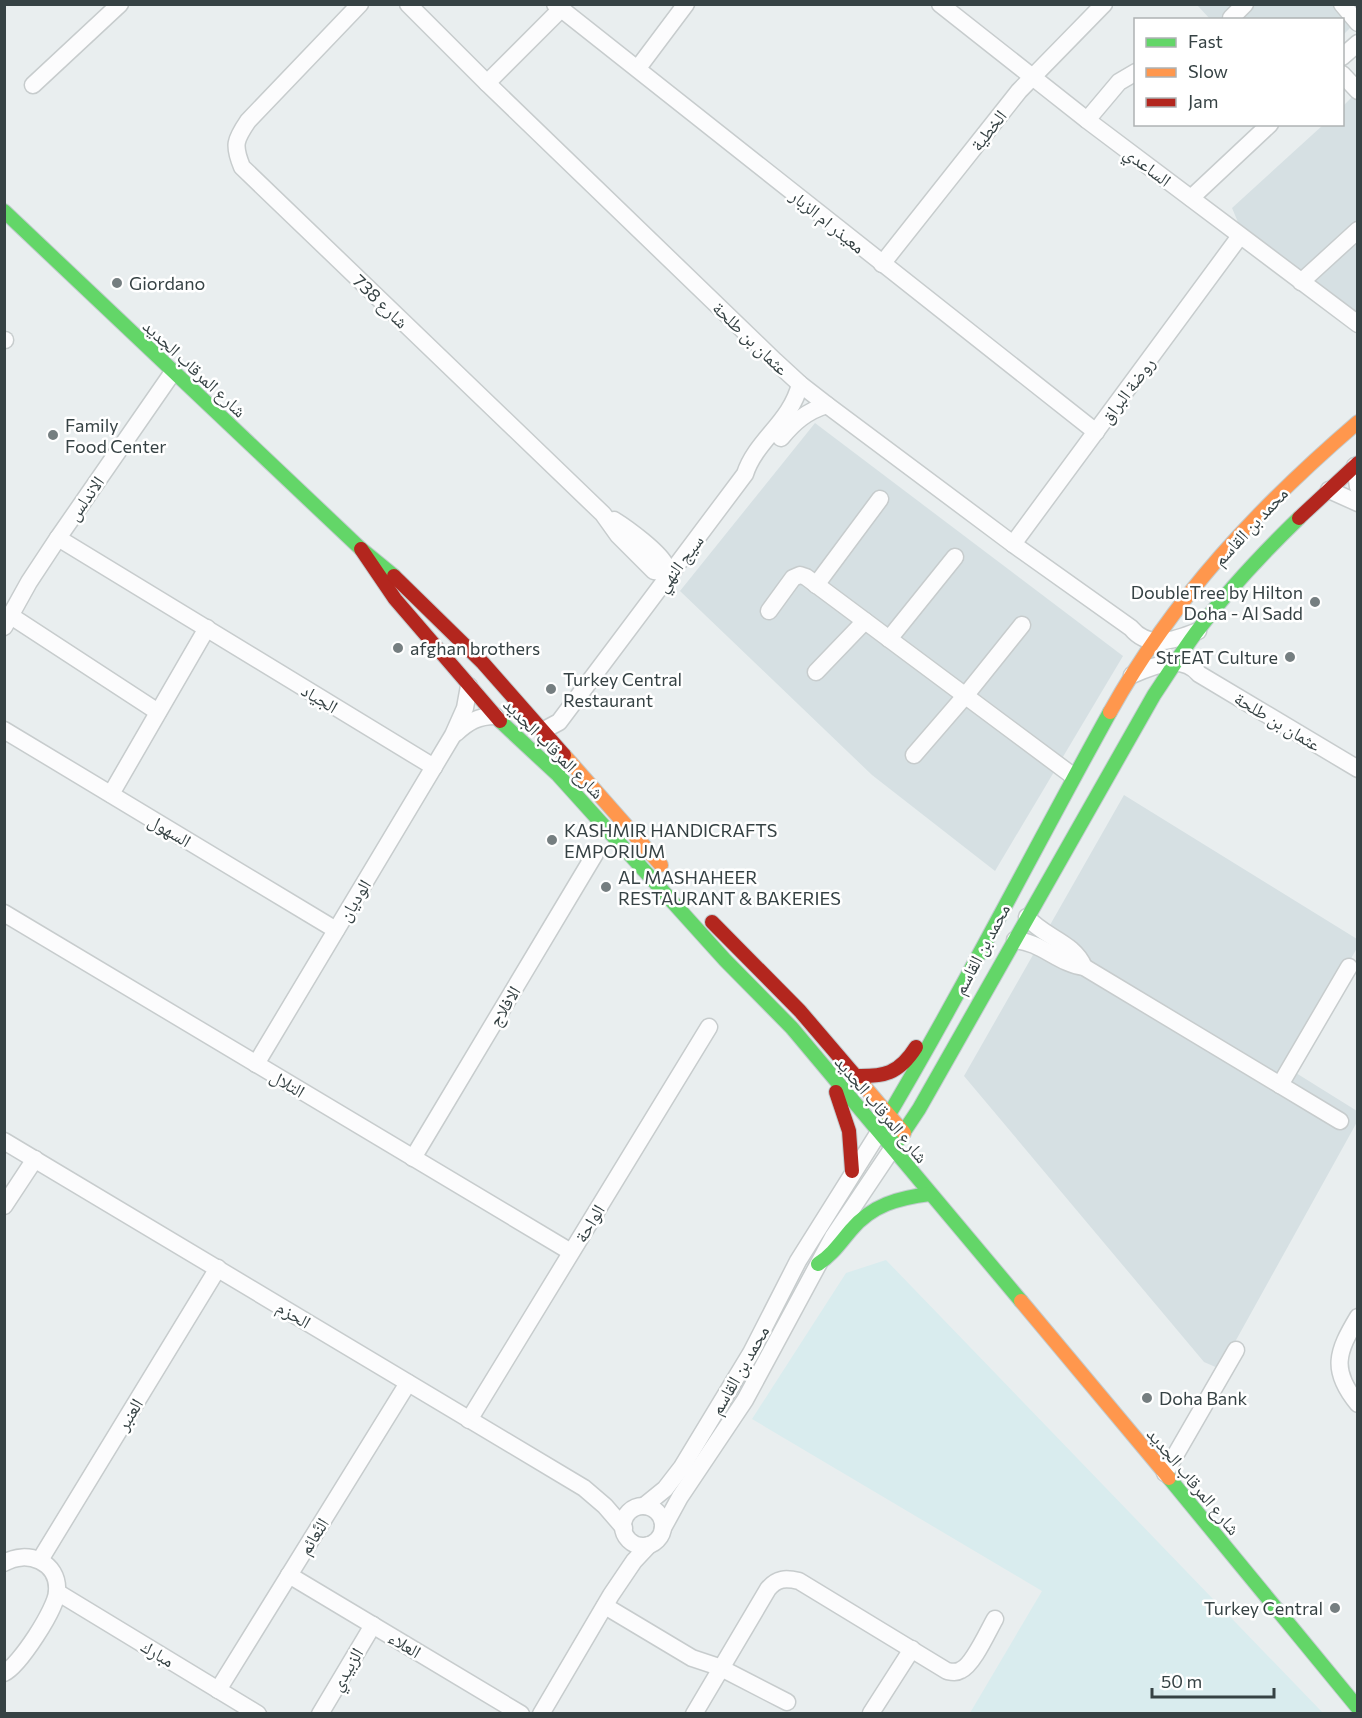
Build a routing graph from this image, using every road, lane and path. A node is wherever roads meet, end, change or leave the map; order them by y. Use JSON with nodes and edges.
{"nodes":[{"id":1,"x":120,"y":4,"type":"edge"},
{"id":2,"x":360,"y":4,"type":"edge"},
{"id":3,"x":408,"y":4,"type":"edge"},
{"id":4,"x":686,"y":4,"type":"edge"},
{"id":5,"x":940,"y":4,"type":"edge"},
{"id":6,"x":1104,"y":4,"type":"edge"},
{"id":7,"x":1245,"y":4,"type":"edge"},
{"id":8,"x":1342,"y":4,"type":"edge"},
{"id":9,"x":558,"y":7,"type":"edge"},
{"id":10,"x":1231,"y":18,"type":"dead end"},
{"id":11,"x":1358,"y":23,"type":"edge"},
{"id":12,"x":1358,"y":43,"type":"edge"},
{"id":13,"x":1344,"y":55,"type":"edge"},
{"id":14,"x":638,"y":68,"type":"junction"},
{"id":15,"x":1134,"y":73,"type":"edge"},
{"id":16,"x":1344,"y":76,"type":"edge"},
{"id":17,"x":1031,"y":77,"type":"junction"},
{"id":18,"x":487,"y":83,"type":"junction"},
{"id":19,"x":33,"y":85,"type":"dead end"},
{"id":20,"x":1358,"y":91,"type":"edge"},
{"id":21,"x":1087,"y":120,"type":"junction"},
{"id":22,"x":1267,"y":126,"type":"edge"},
{"id":23,"x":1191,"y":198,"type":"junction"},
{"id":24,"x":4,"y":211,"type":"edge"},
{"id":25,"x":1358,"y":230,"type":"edge"},
{"id":26,"x":1240,"y":236,"type":"junction"},
{"id":27,"x":882,"y":264,"type":"junction"},
{"id":28,"x":1301,"y":282,"type":"junction"},
{"id":29,"x":1358,"y":324,"type":"edge"},
{"id":30,"x":173,"y":372,"type":"junction"},
{"id":31,"x":800,"y":384,"type":"junction"},
{"id":32,"x":827,"y":405,"type":"junction"},
{"id":33,"x":1358,"y":422,"type":"edge"},
{"id":34,"x":1096,"y":432,"type":"junction"},
{"id":35,"x":1356,"y":465,"type":"edge"},
{"id":36,"x":745,"y":474,"type":"junction"},
{"id":37,"x":1358,"y":487,"type":"edge"},
{"id":38,"x":1329,"y":490,"type":"junction"},
{"id":39,"x":880,"y":500,"type":"dead end"},
{"id":40,"x":1358,"y":503,"type":"edge"},
{"id":41,"x":58,"y":537,"type":"junction"},
{"id":42,"x":1012,"y":544,"type":"junction"},
{"id":43,"x":361,"y":549,"type":"junction"},
{"id":44,"x":955,"y":557,"type":"dead end"},
{"id":45,"x":669,"y":574,"type":"junction"},
{"id":46,"x":816,"y":585,"type":"junction"},
{"id":47,"x":769,"y":611,"type":"dead end"},
{"id":48,"x":1168,"y":620,"type":"junction"},
{"id":49,"x":866,"y":621,"type":"junction"},
{"id":50,"x":8,"y":622,"type":"edge"},
{"id":51,"x":1022,"y":626,"type":"dead end"},
{"id":52,"x":207,"y":628,"type":"junction"},
{"id":53,"x":1131,"y":628,"type":"junction"},
{"id":54,"x":1198,"y":631,"type":"junction"},
{"id":55,"x":889,"y":639,"type":"junction"},
{"id":56,"x":1152,"y":642,"type":"junction"},
{"id":57,"x":441,"y":652,"type":"junction"},
{"id":58,"x":1176,"y":662,"type":"junction"},
{"id":59,"x":816,"y":672,"type":"dead end"},
{"id":60,"x":1199,"y":674,"type":"junction"},
{"id":61,"x":1132,"y":675,"type":"junction"},
{"id":62,"x":1164,"y":680,"type":"junction"},
{"id":63,"x":469,"y":686,"type":"junction"},
{"id":64,"x":965,"y":696,"type":"junction"},
{"id":65,"x":158,"y":712,"type":"junction"},
{"id":66,"x":495,"y":716,"type":"junction"},
{"id":67,"x":4,"y":730,"type":"edge"},
{"id":68,"x":544,"y":730,"type":"junction"},
{"id":69,"x":453,"y":735,"type":"junction"},
{"id":70,"x":914,"y":755,"type":"dead end"},
{"id":71,"x":434,"y":767,"type":"junction"},
{"id":72,"x":1358,"y":769,"type":"edge"},
{"id":73,"x":1073,"y":776,"type":"junction"},
{"id":74,"x":111,"y":794,"type":"junction"},
{"id":75,"x":595,"y":854,"type":"dead end"},
{"id":76,"x":669,"y":874,"type":"dead end"},
{"id":77,"x":4,"y":913,"type":"edge"},
{"id":78,"x":705,"y":914,"type":"dead end"},
{"id":79,"x":1027,"y":917,"type":"junction"},
{"id":80,"x":336,"y":930,"type":"junction"},
{"id":81,"x":1015,"y":940,"type":"junction"},
{"id":82,"x":1084,"y":967,"type":"junction"},
{"id":83,"x":1349,"y":967,"type":"dead end"},
{"id":84,"x":957,"y":994,"type":"junction"},
{"id":85,"x":709,"y":1027,"type":"dead end"},
{"id":86,"x":256,"y":1064,"type":"junction"},
{"id":87,"x":825,"y":1068,"type":"junction"},
{"id":88,"x":854,"y":1076,"type":"junction"},
{"id":89,"x":1280,"y":1085,"type":"junction"},
{"id":90,"x":889,"y":1115,"type":"junction"},
{"id":91,"x":1340,"y":1121,"type":"dead end"},
{"id":92,"x":879,"y":1132,"type":"junction"},
{"id":93,"x":904,"y":1133,"type":"junction"},
{"id":94,"x":4,"y":1142,"type":"edge"},
{"id":95,"x":892,"y":1149,"type":"junction"},
{"id":96,"x":413,"y":1158,"type":"junction"},
{"id":97,"x":35,"y":1159,"type":"junction"},
{"id":98,"x":852,"y":1172,"type":"junction"},
{"id":99,"x":930,"y":1194,"type":"junction"},
{"id":100,"x":4,"y":1206,"type":"edge"},
{"id":101,"x":572,"y":1252,"type":"junction"},
{"id":102,"x":818,"y":1263,"type":"junction"},
{"id":103,"x":218,"y":1268,"type":"junction"},
{"id":104,"x":1358,"y":1317,"type":"edge"},
{"id":105,"x":1236,"y":1350,"type":"dead end"},
{"id":106,"x":408,"y":1383,"type":"junction"},
{"id":107,"x":1358,"y":1404,"type":"edge"},
{"id":108,"x":470,"y":1420,"type":"junction"},
{"id":109,"x":1165,"y":1473,"type":"junction"},
{"id":110,"x":584,"y":1488,"type":"junction"},
{"id":111,"x":642,"y":1506,"type":"junction"},
{"id":112,"x":663,"y":1528,"type":"junction"},
{"id":113,"x":625,"y":1531,"type":"junction"},
{"id":114,"x":649,"y":1545,"type":"junction"},
{"id":115,"x":40,"y":1560,"type":"junction"},
{"id":116,"x":4,"y":1563,"type":"edge"},
{"id":117,"x":289,"y":1575,"type":"junction"},
{"id":118,"x":57,"y":1592,"type":"junction"},
{"id":119,"x":609,"y":1600,"type":"junction"},
{"id":120,"x":995,"y":1619,"type":"dead end"},
{"id":121,"x":373,"y":1625,"type":"junction"},
{"id":122,"x":912,"y":1649,"type":"junction"},
{"id":123,"x":719,"y":1668,"type":"junction"},
{"id":124,"x":4,"y":1673,"type":"edge"},
{"id":125,"x":218,"y":1690,"type":"junction"},
{"id":126,"x":787,"y":1702,"type":"dead end"},
{"id":127,"x":1358,"y":1708,"type":"edge"},
{"id":128,"x":258,"y":1713,"type":"edge"},
{"id":129,"x":320,"y":1713,"type":"edge"},
{"id":130,"x":521,"y":1713,"type":"edge"},
{"id":131,"x":541,"y":1713,"type":"edge"},
{"id":132,"x":694,"y":1713,"type":"edge"},
{"id":133,"x":872,"y":1713,"type":"edge"}],
"edges":[{"from":1,"to":19,"type":"street"},
{"from":2,"to":45,"type":"street","name":"شارع 738"},
{"from":3,"to":18,"type":"street","name":"عثمان بن طلحة"},
{"from":4,"to":14,"type":"street"},
{"from":5,"to":17,"type":"street","name":"الساعدي"},
{"from":6,"to":17,"type":"street","name":"الخطية"},
{"from":7,"to":10,"type":"street"},
{"from":8,"to":11,"type":"street"},
{"from":9,"to":14,"type":"street","name":"معيذر ام الزبار"},
{"from":9,"to":18,"type":"street","name":"معيذر ام الزبار"},
{"from":12,"to":13,"type":"street"},
{"from":14,"to":27,"type":"street","name":"معيذر ام الزبار"},
{"from":15,"to":21,"type":"street"},
{"from":16,"to":20,"type":"street"},
{"from":17,"to":21,"type":"street","name":"الساعدي"},
{"from":17,"to":27,"type":"street","name":"الخطية"},
{"from":18,"to":31,"type":"street","name":"عثمان بن طلحة"},
{"from":21,"to":23,"type":"street","name":"الساعدي"},
{"from":22,"to":23,"type":"street"},
{"from":23,"to":26,"type":"street","name":"الساعدي"},
{"from":24,"to":30,"type":"street","name":"شارع المرقاب الجديد"},
{"from":25,"to":28,"type":"street"},
{"from":26,"to":28,"type":"street","name":"الساعدي"},
{"from":26,"to":34,"type":"street","name":"روضة البراق"},
{"from":27,"to":34,"type":"street","name":"معيذر ام الزبار"},
{"from":28,"to":29,"type":"street","name":"الساعدي"},
{"from":30,"to":41,"type":"street","name":"الاندلس"},
{"from":30,"to":43,"type":"street","name":"شارع المرقاب الجديد"},
{"from":31,"to":32,"type":"street","name":"عثمان بن طلحة"},
{"from":31,"to":36,"type":"street","name":"سيج النهي"},
{"from":32,"to":36,"type":"street"},
{"from":32,"to":42,"type":"street","name":"عثمان بن طلحة"},
{"from":33,"to":48,"type":"street","name":"محمد بن القاسم"},
{"from":34,"to":42,"type":"street","name":"روضة البراق"},
{"from":35,"to":37,"type":"street"},
{"from":35,"to":38,"type":"street","name":"محمد بن القاسم"},
{"from":36,"to":45,"type":"street","name":"سيج النهي"},
{"from":38,"to":40,"type":"street"},
{"from":38,"to":54,"type":"street","name":"محمد بن القاسم"},
{"from":39,"to":46,"type":"street"},
{"from":41,"to":50,"type":"street","name":"الاندلس"},
{"from":41,"to":52,"type":"street","name":"الجياد"},
{"from":42,"to":53,"type":"street","name":"عثمان بن طلحة"},
{"from":43,"to":57,"type":"street","name":"شارع المرقاب الجديد"},
{"from":43,"to":68,"type":"street","name":"شارع المرقاب الجديد"},
{"from":44,"to":55,"type":"street"},
{"from":45,"to":68,"type":"street","name":"سيج النهي"},
{"from":46,"to":47,"type":"street"},
{"from":46,"to":49,"type":"street"},
{"from":48,"to":53,"type":"street"},
{"from":48,"to":56,"type":"street","name":"محمد بن القاسم"},
{"from":49,"to":55,"type":"street"},
{"from":49,"to":59,"type":"street"},
{"from":50,"to":65,"type":"street"},
{"from":51,"to":64,"type":"street"},
{"from":52,"to":65,"type":"street"},
{"from":52,"to":71,"type":"street","name":"الجياد"},
{"from":53,"to":56,"type":"street","name":"عثمان بن طلحة"},
{"from":54,"to":56,"type":"street"},
{"from":54,"to":58,"type":"street","name":"محمد بن القاسم"},
{"from":55,"to":64,"type":"street"},
{"from":56,"to":61,"type":"street","name":"محمد بن القاسم"},
{"from":57,"to":63,"type":"street","name":"شارع المرقاب الجديد"},
{"from":57,"to":68,"type":"street"},
{"from":58,"to":60,"type":"street","name":"عثمان بن طلحة"},
{"from":58,"to":61,"type":"street"},
{"from":58,"to":62,"type":"street","name":"محمد بن القاسم"},
{"from":60,"to":62,"type":"street"},
{"from":60,"to":72,"type":"street","name":"عثمان بن طلحة"},
{"from":61,"to":73,"type":"street","name":"محمد بن القاسم"},
{"from":62,"to":79,"type":"street","name":"محمد بن القاسم"},
{"from":63,"to":66,"type":"street","name":"شارع المرقاب الجديد"},
{"from":63,"to":69,"type":"street","name":"الوديان"},
{"from":64,"to":70,"type":"street"},
{"from":64,"to":73,"type":"street"},
{"from":65,"to":74,"type":"street"},
{"from":66,"to":69,"type":"street","name":"الوديان"},
{"from":66,"to":87,"type":"street","name":"شارع المرقاب الجديد"},
{"from":67,"to":74,"type":"street","name":"السهول"},
{"from":68,"to":76,"type":"street","name":"شارع المرقاب الجديد"},
{"from":69,"to":71,"type":"street","name":"الوديان"},
{"from":71,"to":80,"type":"street","name":"الوديان"},
{"from":73,"to":84,"type":"street","name":"محمد بن القاسم"},
{"from":74,"to":80,"type":"street","name":"السهول"},
{"from":75,"to":96,"type":"street","name":"الافلاج"},
{"from":77,"to":86,"type":"street","name":"التلال"},
{"from":78,"to":88,"type":"street","name":"شارع المرقاب الجديد"},
{"from":79,"to":81,"type":"street","name":"محمد بن القاسم"},
{"from":79,"to":82,"type":"street"},
{"from":80,"to":86,"type":"street","name":"الوديان"},
{"from":81,"to":82,"type":"street"},
{"from":81,"to":93,"type":"street","name":"محمد بن القاسم"},
{"from":82,"to":89,"type":"street"},
{"from":83,"to":89,"type":"street"},
{"from":84,"to":88,"type":"street"},
{"from":84,"to":90,"type":"street","name":"محمد بن القاسم"},
{"from":85,"to":101,"type":"street","name":"الواحة"},
{"from":86,"to":96,"type":"street","name":"التلال"},
{"from":87,"to":92,"type":"street","name":"شارع المرقاب الجديد"},
{"from":87,"to":98,"type":"street"},
{"from":88,"to":90,"type":"street","name":"شارع المرقاب الجديد"},
{"from":89,"to":91,"type":"street"},
{"from":90,"to":92,"type":"street","name":"محمد بن القاسم"},
{"from":90,"to":93,"type":"street","name":"شارع المرقاب الجديد"},
{"from":92,"to":95,"type":"street","name":"شارع المرقاب الجديد"},
{"from":92,"to":98,"type":"street","name":"محمد بن القاسم"},
{"from":93,"to":95,"type":"street","name":"محمد بن القاسم"},
{"from":94,"to":97,"type":"street","name":"الحزم"},
{"from":95,"to":99,"type":"street","name":"شارع المرقاب الجديد"},
{"from":95,"to":102,"type":"street","name":"محمد بن القاسم"},
{"from":96,"to":101,"type":"street","name":"التلال"},
{"from":97,"to":100,"type":"street"},
{"from":97,"to":103,"type":"street","name":"الحزم"},
{"from":98,"to":111,"type":"street","name":"محمد بن القاسم"},
{"from":99,"to":102,"type":"street"},
{"from":99,"to":109,"type":"street","name":"شارع المرقاب الجديد"},
{"from":101,"to":108,"type":"street","name":"الواحة"},
{"from":102,"to":112,"type":"street","name":"محمد بن القاسم"},
{"from":103,"to":106,"type":"street","name":"الحزم"},
{"from":103,"to":115,"type":"street","name":"العنبر"},
{"from":104,"to":107,"type":"street"},
{"from":105,"to":109,"type":"street"},
{"from":106,"to":108,"type":"street","name":"الحزم"},
{"from":106,"to":117,"type":"street","name":"النًعائم"},
{"from":108,"to":110,"type":"street","name":"الحزم"},
{"from":109,"to":127,"type":"street","name":"شارع المرقاب الجديد"},
{"from":110,"to":111,"type":"street","name":"الحزم"},
{"from":110,"to":113,"type":"street","name":"الحزم"},
{"from":111,"to":112,"type":"street"},
{"from":111,"to":113,"type":"street"},
{"from":112,"to":114,"type":"street"},
{"from":113,"to":114,"type":"street"},
{"from":113,"to":119,"type":"street"},
{"from":114,"to":119,"type":"street"},
{"from":115,"to":116,"type":"street"},
{"from":115,"to":118,"type":"street"},
{"from":117,"to":121,"type":"street","name":"العلاء"},
{"from":117,"to":125,"type":"street","name":"النًعائم"},
{"from":118,"to":124,"type":"street"},
{"from":118,"to":125,"type":"street","name":"مبارك"},
{"from":119,"to":123,"type":"street"},
{"from":119,"to":131,"type":"street"},
{"from":120,"to":122,"type":"street"},
{"from":121,"to":129,"type":"street","name":"الزبيدي"},
{"from":121,"to":130,"type":"street","name":"العلاء"},
{"from":122,"to":123,"type":"street"},
{"from":122,"to":133,"type":"street"},
{"from":123,"to":126,"type":"street"},
{"from":123,"to":132,"type":"street"},
{"from":125,"to":128,"type":"street","name":"مبارك"}]}
